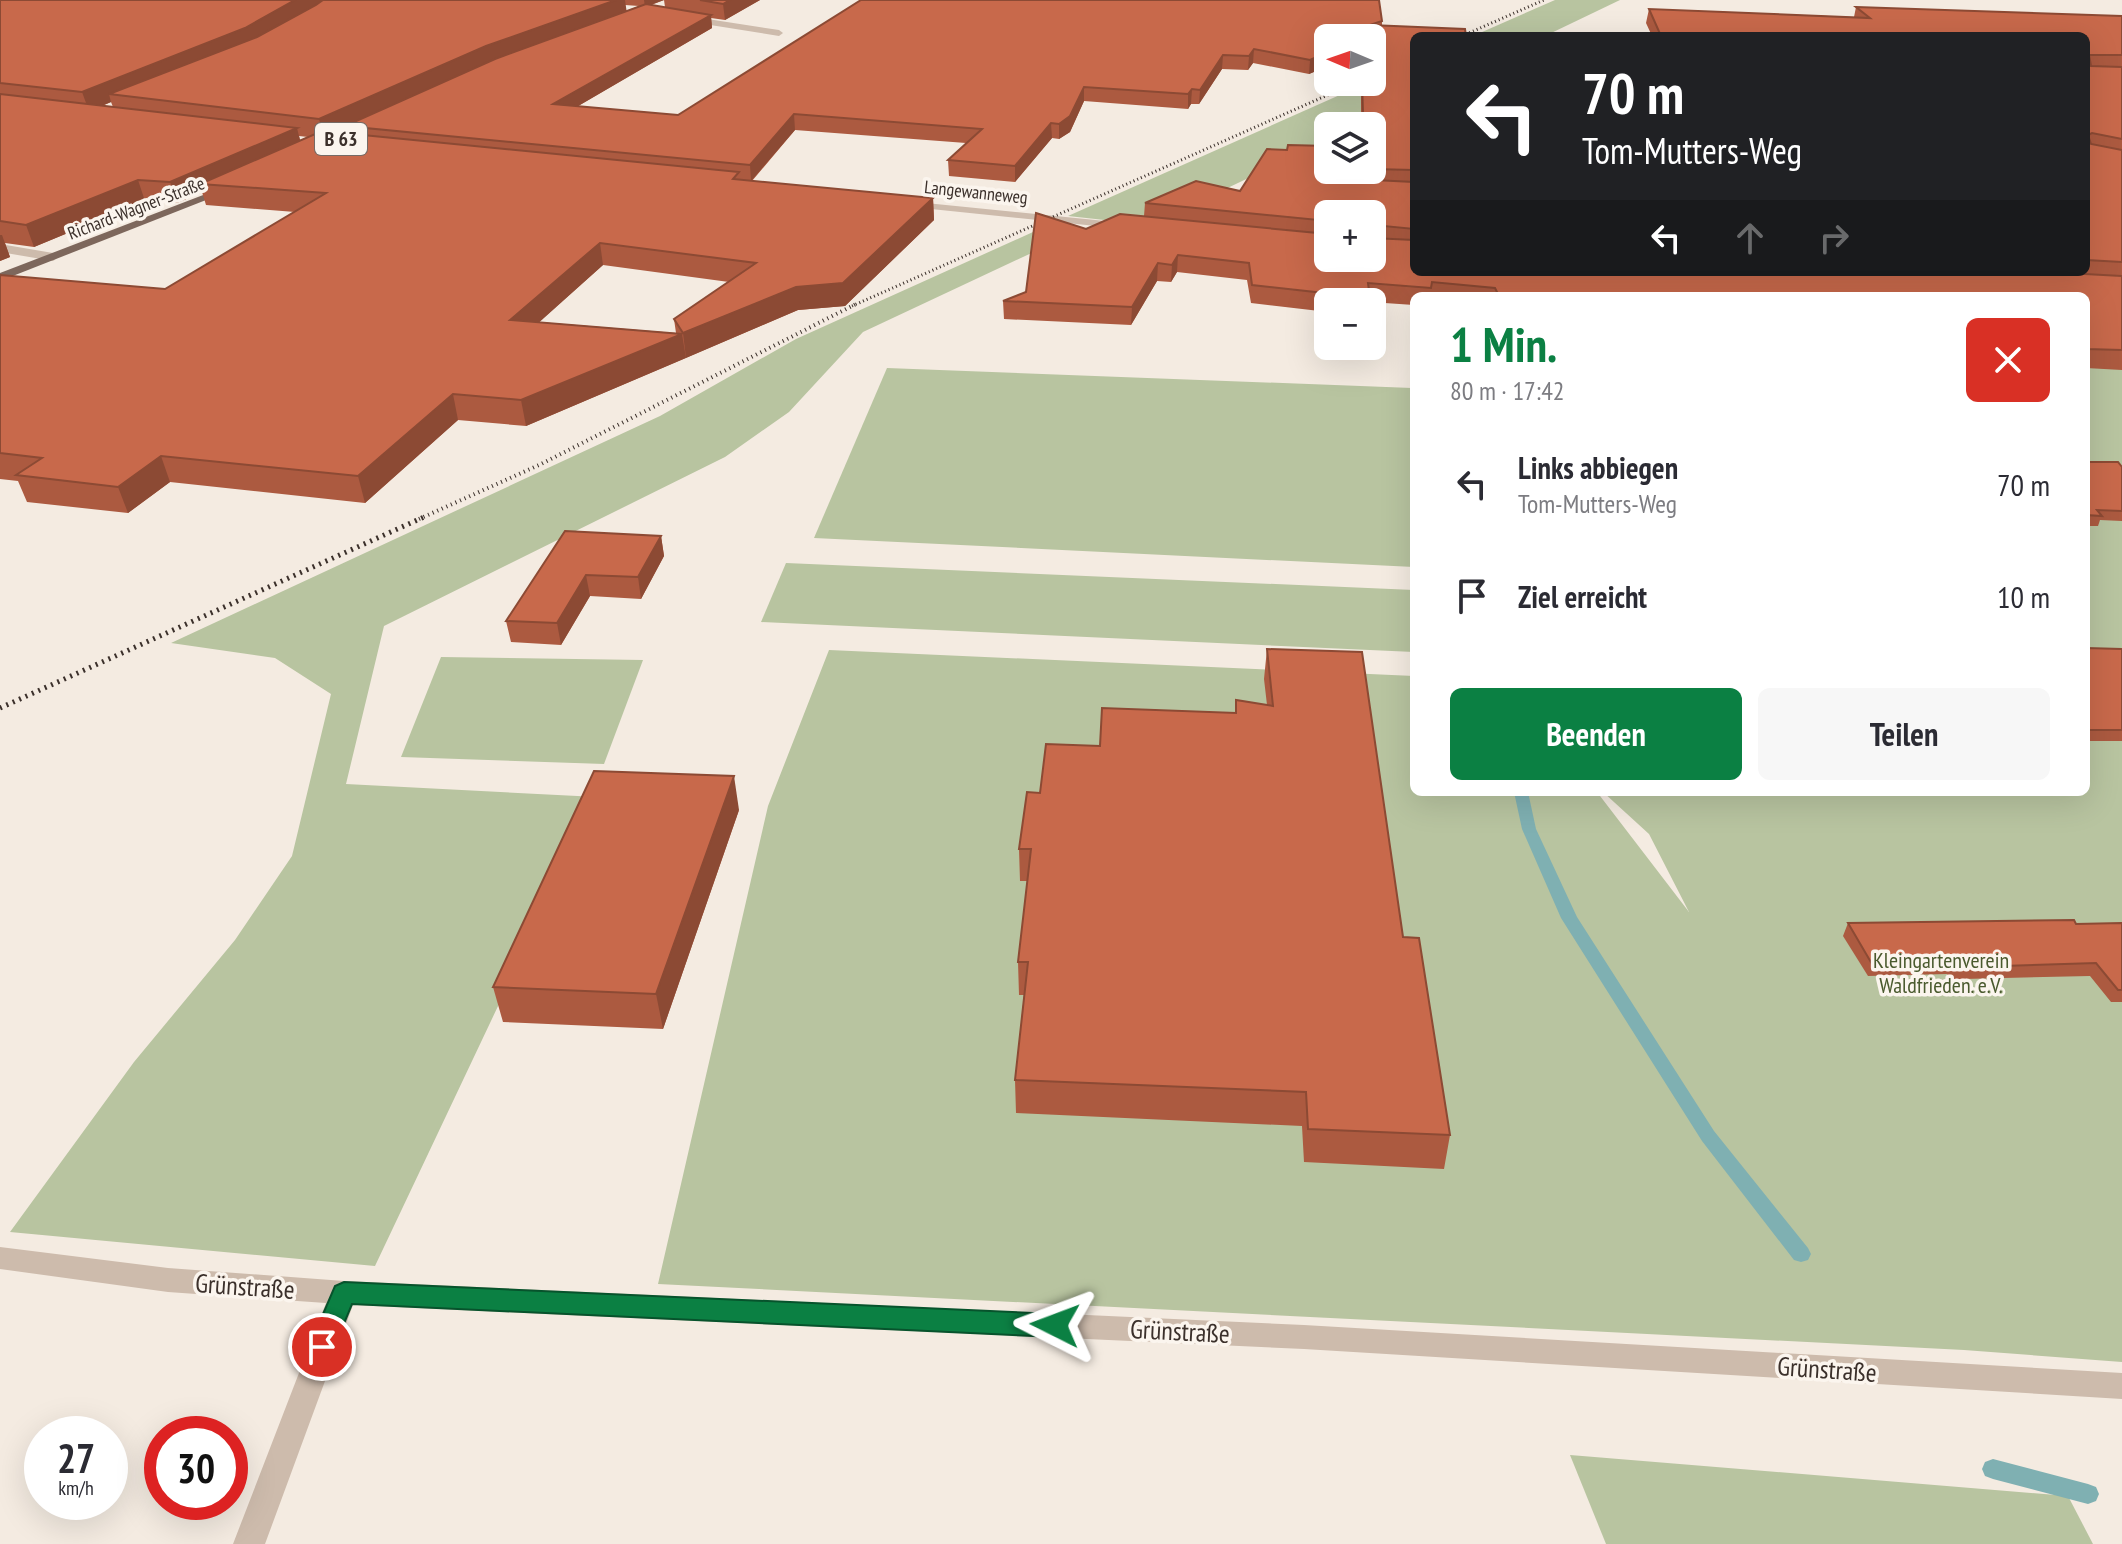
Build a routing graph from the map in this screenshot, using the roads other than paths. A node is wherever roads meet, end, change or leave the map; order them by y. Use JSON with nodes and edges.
{"nodes":[{"id":1,"x":682,"y":18,"type":"edge"},
{"id":2,"x":779,"y":33,"type":"dead end"},
{"id":3,"x":241,"y":184,"type":"edge"},
{"id":4,"x":891,"y":202,"type":"edge"},
{"id":5,"x":1133,"y":227,"type":"edge"},
{"id":6,"x":0,"y":248,"type":"edge"},
{"id":7,"x":53,"y":257,"type":"junction"},
{"id":8,"x":0,"y":277,"type":"edge"},
{"id":9,"x":0,"y":1258,"type":"edge"},
{"id":10,"x":344,"y":1293,"type":"junction"},
{"id":11,"x":2122,"y":1386,"type":"edge"},
{"id":12,"x":249,"y":1544,"type":"edge"}],
"edges":[{"from":1,"to":2,"type":"street"},
{"from":3,"to":7,"type":"main road","name":"Richard-Wagner-Straße"},
{"from":4,"to":5,"type":"street","name":"Langewanneweg"},
{"from":6,"to":7,"type":"street"},
{"from":7,"to":8,"type":"main road","name":"Richard-Wagner-Straße"},
{"from":9,"to":10,"type":"street","name":"Grünstraße"},
{"from":10,"to":11,"type":"street","name":"Grünstraße"},
{"from":10,"to":12,"type":"street"}]}
